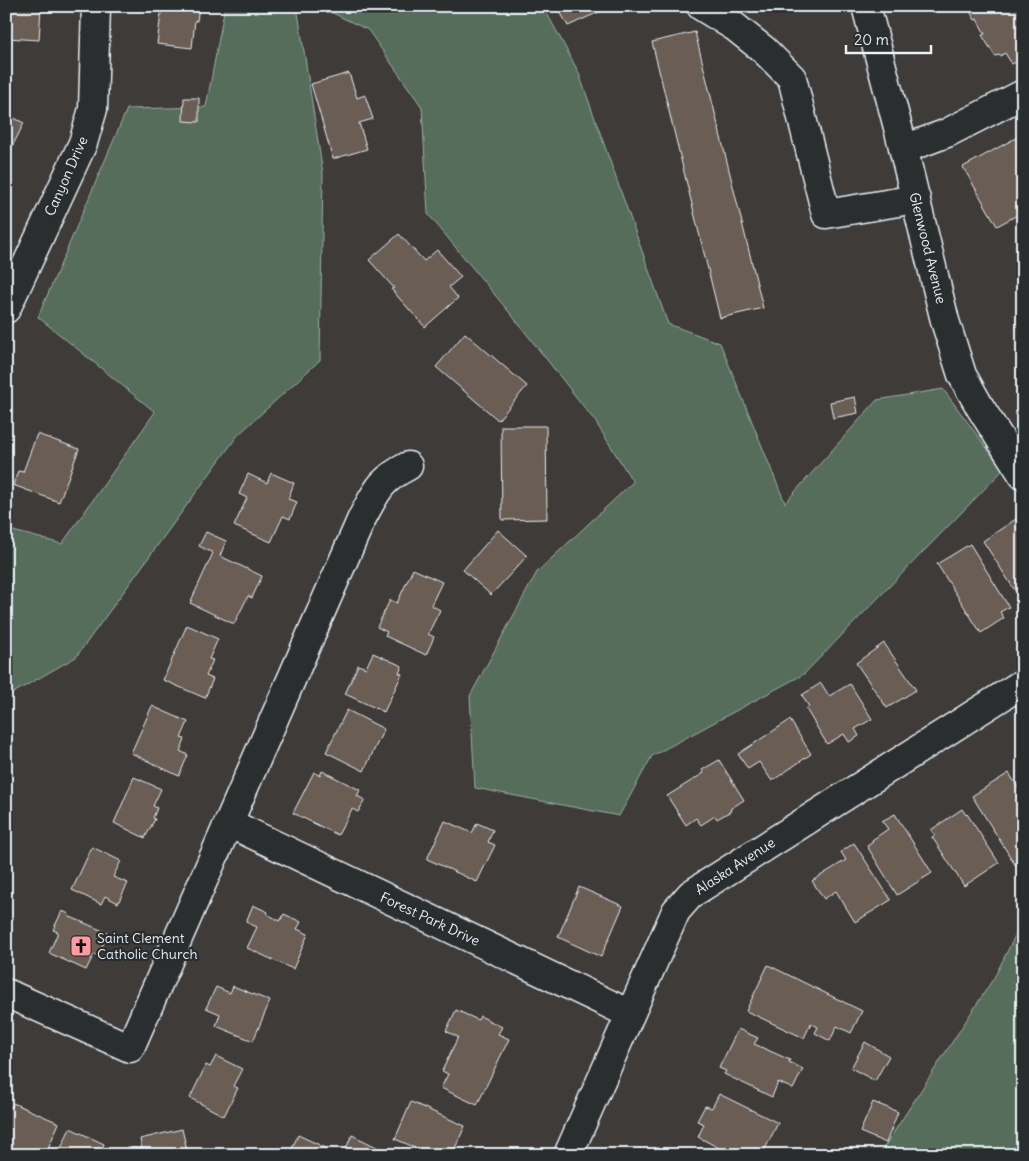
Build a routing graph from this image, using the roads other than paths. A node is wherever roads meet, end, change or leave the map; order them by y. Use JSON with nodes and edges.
{"nodes":[{"id":1,"x":96,"y":6,"type":"edge"},
{"id":2,"x":701,"y":6,"type":"edge"},
{"id":3,"x":866,"y":6,"type":"edge"},
{"id":4,"x":1023,"y":94,"type":"edge"},
{"id":5,"x":904,"y":149,"type":"junction"},
{"id":6,"x":916,"y":200,"type":"junction"},
{"id":7,"x":6,"y":308,"type":"edge"},
{"id":8,"x":408,"y":466,"type":"dead end"},
{"id":9,"x":1023,"y":475,"type":"edge"},
{"id":10,"x":1023,"y":683,"type":"edge"},
{"id":11,"x":230,"y":823,"type":"junction"},
{"id":12,"x":6,"y":993,"type":"edge"},
{"id":13,"x":630,"y":1014,"type":"junction"},
{"id":14,"x":568,"y":1155,"type":"edge"}],
"edges":[{"from":1,"to":7,"type":"street","name":"Canyon Drive"},
{"from":2,"to":6,"type":"street"},
{"from":3,"to":5,"type":"street","name":"Glenwood Avenue"},
{"from":4,"to":5,"type":"street"},
{"from":5,"to":6,"type":"street","name":"Glenwood Avenue"},
{"from":6,"to":9,"type":"street","name":"Glenwood Avenue"},
{"from":8,"to":11,"type":"street"},
{"from":10,"to":13,"type":"street","name":"Alaska Avenue"},
{"from":11,"to":12,"type":"street"},
{"from":11,"to":13,"type":"street","name":"Forest Park Drive"},
{"from":13,"to":14,"type":"street","name":"Alaska Avenue"}]}
